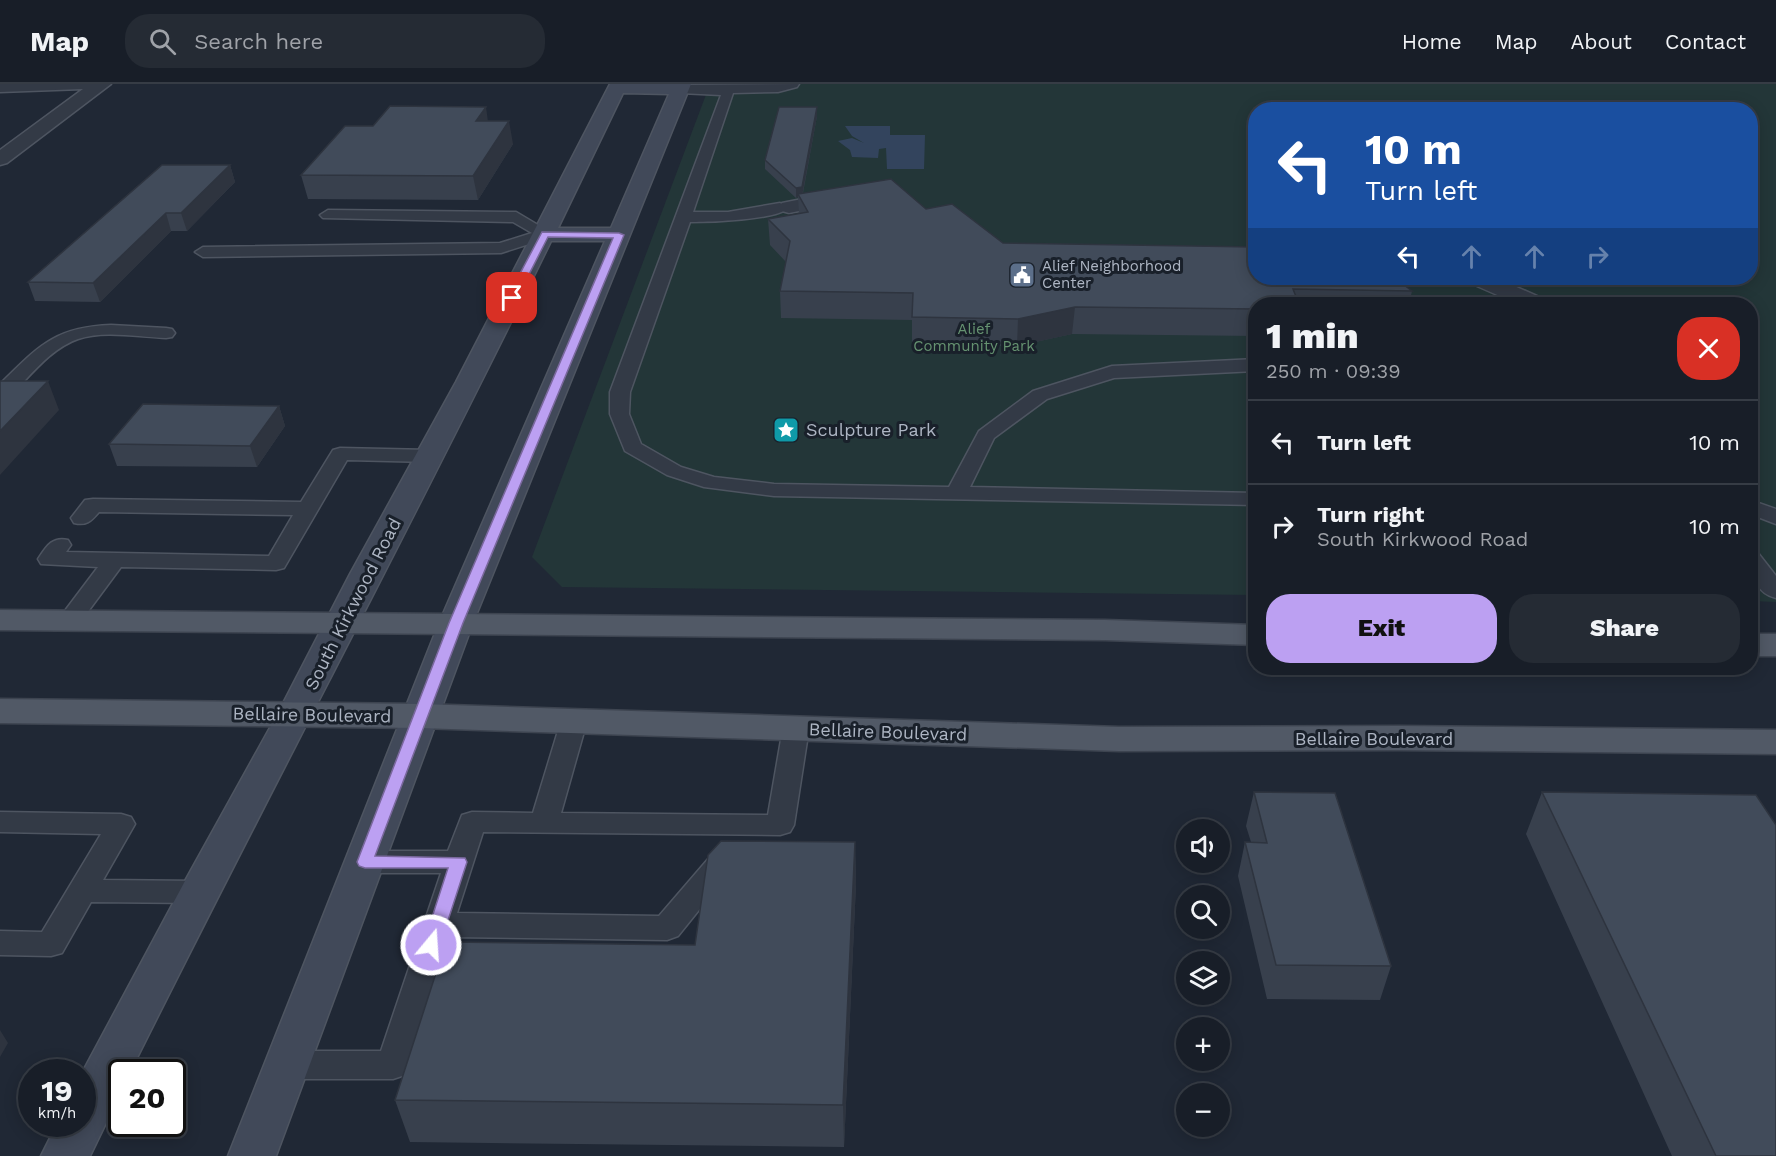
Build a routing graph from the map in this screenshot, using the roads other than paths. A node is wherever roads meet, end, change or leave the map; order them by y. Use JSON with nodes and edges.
{"nodes":[{"id":1,"x":90,"y":84,"type":"edge"},
{"id":2,"x":102,"y":84,"type":"edge"},
{"id":3,"x":793,"y":84,"type":"edge"},
{"id":4,"x":618,"y":86,"type":"edge"},
{"id":5,"x":0,"y":87,"type":"edge"},
{"id":6,"x":681,"y":87,"type":"edge"},
{"id":7,"x":716,"y":89,"type":"junction"},
{"id":8,"x":0,"y":159,"type":"edge"},
{"id":9,"x":864,"y":193,"type":"edge"},
{"id":10,"x":784,"y":207,"type":"joint"},
{"id":11,"x":328,"y":215,"type":"dead end"},
{"id":12,"x":684,"y":217,"type":"junction"},
{"id":13,"x":545,"y":234,"type":"junction"},
{"id":14,"x":619,"y":235,"type":"junction"},
{"id":15,"x":203,"y":252,"type":"dead end"},
{"id":16,"x":1494,"y":285,"type":"edge"},
{"id":17,"x":1520,"y":297,"type":"edge"},
{"id":18,"x":166,"y":333,"type":"dead end"},
{"id":19,"x":1248,"y":365,"type":"edge"},
{"id":20,"x":0,"y":395,"type":"edge"},
{"id":21,"x":430,"y":456,"type":"junction"},
{"id":22,"x":956,"y":493,"type":"junction"},
{"id":23,"x":1248,"y":498,"type":"edge"},
{"id":24,"x":1776,"y":504,"type":"edge"},
{"id":25,"x":1758,"y":505,"type":"edge"},
{"id":26,"x":308,"y":509,"type":"junction"},
{"id":27,"x":1758,"y":509,"type":"edge"},
{"id":28,"x":1776,"y":517,"type":"edge"},
{"id":29,"x":82,"y":518,"type":"dead end"},
{"id":30,"x":60,"y":545,"type":"dead end"},
{"id":31,"x":102,"y":555,"type":"junction"},
{"id":32,"x":1758,"y":568,"type":"edge"},
{"id":33,"x":1776,"y":591,"type":"edge"},
{"id":34,"x":0,"y":620,"type":"edge"},
{"id":35,"x":70,"y":620,"type":"junction"},
{"id":36,"x":344,"y":622,"type":"junction"},
{"id":37,"x":456,"y":623,"type":"junction"},
{"id":38,"x":1248,"y":634,"type":"edge"},
{"id":39,"x":1758,"y":645,"type":"edge"},
{"id":40,"x":1776,"y":645,"type":"edge"},
{"id":41,"x":0,"y":711,"type":"edge"},
{"id":42,"x":295,"y":715,"type":"junction"},
{"id":43,"x":420,"y":716,"type":"junction"},
{"id":44,"x":574,"y":721,"type":"junction"},
{"id":45,"x":796,"y":728,"type":"junction"},
{"id":46,"x":1776,"y":742,"type":"edge"},
{"id":47,"x":0,"y":822,"type":"edge"},
{"id":48,"x":544,"y":823,"type":"junction"},
{"id":49,"x":753,"y":825,"type":"junction"},
{"id":50,"x":365,"y":862,"type":"junction"},
{"id":51,"x":459,"y":862,"type":"junction"},
{"id":52,"x":82,"y":891,"type":"junction"},
{"id":53,"x":199,"y":892,"type":"junction"},
{"id":54,"x":438,"y":925,"type":"junction"},
{"id":55,"x":0,"y":944,"type":"edge"},
{"id":56,"x":287,"y":1065,"type":"junction"},
{"id":57,"x":96,"y":1094,"type":"edge"},
{"id":58,"x":74,"y":1137,"type":"edge"},
{"id":59,"x":65,"y":1156,"type":"edge"},
{"id":60,"x":252,"y":1156,"type":"edge"}],
"edges":[{"from":1,"to":5,"type":"street"},
{"from":2,"to":8,"type":"street"},
{"from":3,"to":7,"type":"lane"},
{"from":4,"to":6,"type":"main road"},
{"from":4,"to":13,"type":"main road","name":"South Kirkwood Road"},
{"from":6,"to":7,"type":"lane"},
{"from":6,"to":14,"type":"main road"},
{"from":7,"to":12,"type":"lane"},
{"from":9,"to":10,"type":"street"},
{"from":10,"to":12,"type":"lane"},
{"from":11,"to":13,"type":"lane"},
{"from":12,"to":22,"type":"lane"},
{"from":13,"to":14,"type":"main road"},
{"from":13,"to":15,"type":"lane"},
{"from":13,"to":21,"type":"main road","name":"South Kirkwood Road"},
{"from":14,"to":37,"type":"main road"},
{"from":16,"to":17,"type":"street"},
{"from":18,"to":20,"type":"lane"},
{"from":19,"to":22,"type":"lane"},
{"from":21,"to":26,"type":"lane"},
{"from":21,"to":36,"type":"main road","name":"South Kirkwood Road"},
{"from":22,"to":23,"type":"lane"},
{"from":24,"to":25,"type":"lane"},
{"from":26,"to":29,"type":"lane"},
{"from":26,"to":31,"type":"lane"},
{"from":27,"to":28,"type":"lane"},
{"from":30,"to":31,"type":"lane"},
{"from":31,"to":35,"type":"lane"},
{"from":32,"to":33,"type":"lane"},
{"from":34,"to":35,"type":"main road"},
{"from":35,"to":36,"type":"main road"},
{"from":36,"to":37,"type":"main road"},
{"from":36,"to":42,"type":"main road","name":"South Kirkwood Road"},
{"from":37,"to":38,"type":"main road"},
{"from":37,"to":43,"type":"main road"},
{"from":39,"to":40,"type":"main road"},
{"from":41,"to":42,"type":"main road","name":"Bellaire Boulevard"},
{"from":42,"to":43,"type":"main road","name":"Bellaire Boulevard"},
{"from":42,"to":53,"type":"main road","name":"South Kirkwood Road"},
{"from":43,"to":44,"type":"main road","name":"Bellaire Boulevard"},
{"from":43,"to":50,"type":"main road"},
{"from":44,"to":45,"type":"main road","name":"Bellaire Boulevard"},
{"from":44,"to":48,"type":"lane"},
{"from":45,"to":46,"type":"main road","name":"Bellaire Boulevard"},
{"from":45,"to":49,"type":"lane"},
{"from":47,"to":52,"type":"lane"},
{"from":48,"to":49,"type":"lane"},
{"from":48,"to":51,"type":"lane"},
{"from":49,"to":54,"type":"lane"},
{"from":50,"to":51,"type":"lane"},
{"from":50,"to":56,"type":"main road"},
{"from":51,"to":54,"type":"lane"},
{"from":52,"to":53,"type":"lane"},
{"from":52,"to":55,"type":"lane"},
{"from":53,"to":57,"type":"main road","name":"South Kirkwood Road"},
{"from":54,"to":56,"type":"lane"},
{"from":56,"to":60,"type":"main road"},
{"from":58,"to":59,"type":"main road","name":"South Kirkwood Road"}]}
